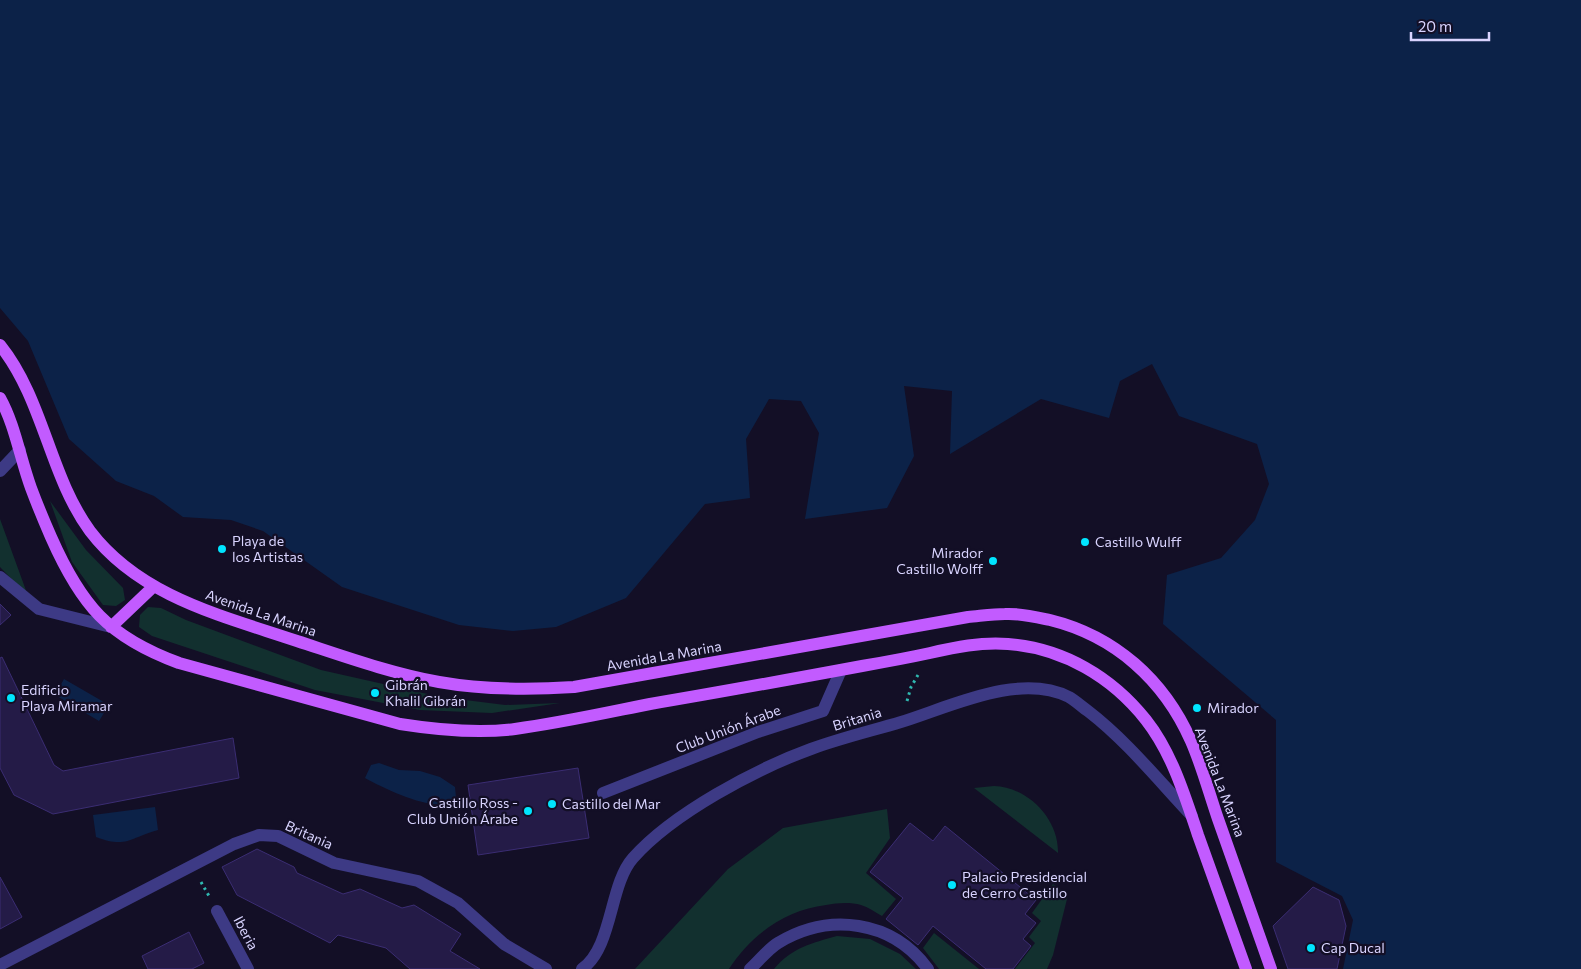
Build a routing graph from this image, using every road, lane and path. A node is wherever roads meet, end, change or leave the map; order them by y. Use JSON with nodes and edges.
{"nodes":[{"id":1,"x":0,"y":345,"type":"edge"},
{"id":2,"x":0,"y":398,"type":"edge"},
{"id":3,"x":20,"y":450,"type":"junction"},
{"id":4,"x":0,"y":471,"type":"edge"},
{"id":5,"x":0,"y":577,"type":"edge"},
{"id":6,"x":153,"y":587,"type":"junction"},
{"id":7,"x":112,"y":627,"type":"junction"},
{"id":8,"x":932,"y":653,"type":"junction"},
{"id":9,"x":841,"y":670,"type":"junction"},
{"id":10,"x":902,"y":722,"type":"junction"},
{"id":11,"x":603,"y":793,"type":"dead end"},
{"id":12,"x":1192,"y":816,"type":"junction"},
{"id":13,"x":193,"y":866,"type":"junction"},
{"id":14,"x":217,"y":911,"type":"joint"},
{"id":15,"x":0,"y":965,"type":"edge"},
{"id":16,"x":248,"y":969,"type":"edge"},
{"id":17,"x":546,"y":969,"type":"edge"},
{"id":18,"x":582,"y":969,"type":"edge"},
{"id":19,"x":750,"y":969,"type":"edge"},
{"id":20,"x":928,"y":969,"type":"edge"},
{"id":21,"x":1246,"y":969,"type":"edge"},
{"id":22,"x":1271,"y":969,"type":"edge"}],
"edges":[{"from":1,"to":6,"type":"main road","name":"Avenida La Marina"},
{"from":2,"to":3,"type":"main road"},
{"from":3,"to":4,"type":"street"},
{"from":3,"to":7,"type":"main road"},
{"from":5,"to":7,"type":"street"},
{"from":6,"to":7,"type":"main road"},
{"from":6,"to":22,"type":"main road","name":"Avenida La Marina"},
{"from":7,"to":9,"type":"main road"},
{"from":8,"to":9,"type":"main road"},
{"from":8,"to":10,"type":"path"},
{"from":8,"to":12,"type":"main road"},
{"from":9,"to":11,"type":"street","name":"Club Unión Árabe"},
{"from":10,"to":12,"type":"street","name":"Britania"},
{"from":10,"to":18,"type":"street","name":"Britania"},
{"from":12,"to":21,"type":"main road"},
{"from":13,"to":14,"type":"path"},
{"from":13,"to":15,"type":"street","name":"Britania"},
{"from":13,"to":17,"type":"street","name":"Britania"},
{"from":14,"to":16,"type":"street","name":"Iberia"},
{"from":19,"to":20,"type":"street"}]}
